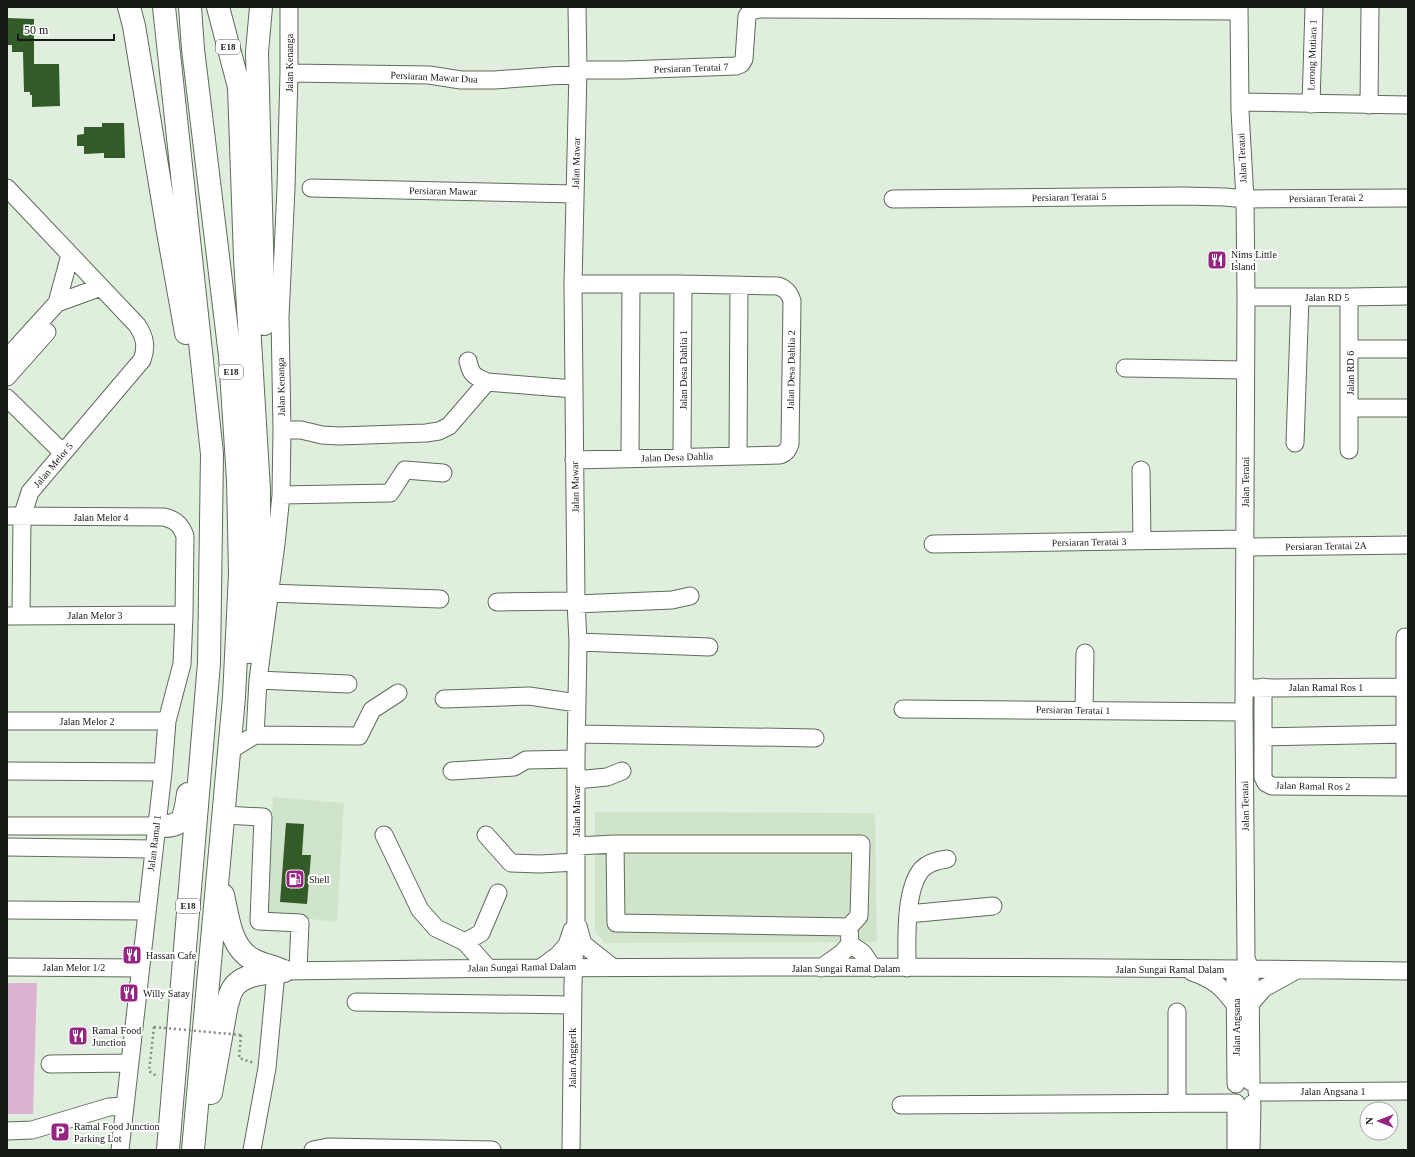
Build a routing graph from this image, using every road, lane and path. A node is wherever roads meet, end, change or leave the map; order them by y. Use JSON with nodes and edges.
{"nodes":[{"id":1,"x":114,"y":7,"type":"edge"},
{"id":2,"x":129,"y":7,"type":"edge"},
{"id":3,"x":164,"y":7,"type":"edge"},
{"id":4,"x":190,"y":7,"type":"edge"},
{"id":5,"x":218,"y":7,"type":"edge"},
{"id":6,"x":261,"y":7,"type":"edge"},
{"id":7,"x":289,"y":7,"type":"edge"},
{"id":8,"x":577,"y":7,"type":"edge"},
{"id":9,"x":1314,"y":7,"type":"edge"},
{"id":10,"x":1370,"y":7,"type":"edge"},
{"id":11,"x":1238,"y":9,"type":"edge"},
{"id":12,"x":578,"y":72,"type":"junction"},
{"id":13,"x":289,"y":73,"type":"junction"},
{"id":14,"x":144,"y":93,"type":"junction"},
{"id":15,"x":1240,"y":102,"type":"junction"},
{"id":16,"x":1311,"y":104,"type":"junction"},
{"id":17,"x":1369,"y":105,"type":"junction"},
{"id":18,"x":1408,"y":105,"type":"edge"},
{"id":19,"x":7,"y":188,"type":"edge"},
{"id":20,"x":311,"y":188,"type":"dead end"},
{"id":21,"x":575,"y":194,"type":"junction"},
{"id":22,"x":1408,"y":198,"type":"edge"},
{"id":23,"x":893,"y":199,"type":"dead end"},
{"id":24,"x":1245,"y":199,"type":"junction"},
{"id":25,"x":70,"y":255,"type":"junction"},
{"id":26,"x":573,"y":284,"type":"junction"},
{"id":27,"x":631,"y":284,"type":"junction"},
{"id":28,"x":683,"y":284,"type":"junction"},
{"id":29,"x":739,"y":285,"type":"junction"},
{"id":30,"x":101,"y":287,"type":"junction"},
{"id":31,"x":1408,"y":296,"type":"edge"},
{"id":32,"x":1246,"y":297,"type":"junction"},
{"id":33,"x":1300,"y":297,"type":"junction"},
{"id":34,"x":1349,"y":298,"type":"junction"},
{"id":35,"x":63,"y":306,"type":"junction"},
{"id":36,"x":1408,"y":348,"type":"edge"},
{"id":37,"x":1350,"y":349,"type":"junction"},
{"id":38,"x":7,"y":358,"type":"edge"},
{"id":39,"x":468,"y":360,"type":"dead end"},
{"id":40,"x":1125,"y":368,"type":"dead end"},
{"id":41,"x":1246,"y":370,"type":"junction"},
{"id":42,"x":203,"y":371,"type":"junction"},
{"id":43,"x":7,"y":377,"type":"edge"},
{"id":44,"x":487,"y":382,"type":"junction"},
{"id":45,"x":574,"y":389,"type":"junction"},
{"id":46,"x":7,"y":398,"type":"edge"},
{"id":47,"x":1350,"y":408,"type":"junction"},
{"id":48,"x":1408,"y":408,"type":"edge"},
{"id":49,"x":282,"y":430,"type":"junction"},
{"id":50,"x":1295,"y":443,"type":"dead end"},
{"id":51,"x":1349,"y":450,"type":"dead end"},
{"id":52,"x":63,"y":453,"type":"junction"},
{"id":53,"x":738,"y":455,"type":"junction"},
{"id":54,"x":780,"y":455,"type":"joint"},
{"id":55,"x":682,"y":457,"type":"junction"},
{"id":56,"x":630,"y":458,"type":"junction"},
{"id":57,"x":574,"y":460,"type":"junction"},
{"id":58,"x":1140,"y":470,"type":"dead end"},
{"id":59,"x":443,"y":473,"type":"dead end"},
{"id":60,"x":260,"y":490,"type":"junction"},
{"id":61,"x":281,"y":495,"type":"junction"},
{"id":62,"x":14,"y":517,"type":"edge"},
{"id":63,"x":185,"y":536,"type":"joint"},
{"id":64,"x":1142,"y":541,"type":"junction"},
{"id":65,"x":1245,"y":543,"type":"junction"},
{"id":66,"x":933,"y":544,"type":"dead end"},
{"id":67,"x":1408,"y":545,"type":"edge"},
{"id":68,"x":268,"y":593,"type":"junction"},
{"id":69,"x":690,"y":596,"type":"dead end"},
{"id":70,"x":440,"y":599,"type":"dead end"},
{"id":71,"x":496,"y":602,"type":"dead end"},
{"id":72,"x":576,"y":602,"type":"junction"},
{"id":73,"x":184,"y":615,"type":"junction"},
{"id":74,"x":14,"y":616,"type":"edge"},
{"id":75,"x":1405,"y":637,"type":"dead end"},
{"id":76,"x":578,"y":642,"type":"junction"},
{"id":77,"x":709,"y":647,"type":"dead end"},
{"id":78,"x":1086,"y":653,"type":"dead end"},
{"id":79,"x":209,"y":663,"type":"junction"},
{"id":80,"x":258,"y":680,"type":"junction"},
{"id":81,"x":348,"y":684,"type":"dead end"},
{"id":82,"x":1263,"y":687,"type":"junction"},
{"id":83,"x":1407,"y":687,"type":"edge"},
{"id":84,"x":1244,"y":689,"type":"junction"},
{"id":85,"x":398,"y":693,"type":"dead end"},
{"id":86,"x":234,"y":697,"type":"junction"},
{"id":87,"x":444,"y":699,"type":"dead end"},
{"id":88,"x":577,"y":703,"type":"junction"},
{"id":89,"x":903,"y":709,"type":"dead end"},
{"id":90,"x":1084,"y":710,"type":"junction"},
{"id":91,"x":1244,"y":712,"type":"junction"},
{"id":92,"x":7,"y":721,"type":"edge"},
{"id":93,"x":167,"y":721,"type":"junction"},
{"id":94,"x":577,"y":734,"type":"junction"},
{"id":95,"x":1407,"y":734,"type":"edge"},
{"id":96,"x":255,"y":735,"type":"junction"},
{"id":97,"x":1263,"y":737,"type":"junction"},
{"id":98,"x":815,"y":738,"type":"dead end"},
{"id":99,"x":229,"y":751,"type":"junction"},
{"id":100,"x":576,"y":759,"type":"junction"},
{"id":101,"x":7,"y":771,"type":"edge"},
{"id":102,"x":452,"y":771,"type":"dead end"},
{"id":103,"x":622,"y":771,"type":"dead end"},
{"id":104,"x":163,"y":772,"type":"junction"},
{"id":105,"x":576,"y":780,"type":"junction"},
{"id":106,"x":1407,"y":787,"type":"edge"},
{"id":107,"x":224,"y":815,"type":"junction"},
{"id":108,"x":7,"y":826,"type":"edge"},
{"id":109,"x":486,"y":835,"type":"dead end"},
{"id":110,"x":155,"y":836,"type":"junction"},
{"id":111,"x":384,"y":836,"type":"dead end"},
{"id":112,"x":615,"y":844,"type":"junction"},
{"id":113,"x":7,"y":847,"type":"edge"},
{"id":114,"x":576,"y":854,"type":"junction"},
{"id":115,"x":947,"y":859,"type":"dead end"},
{"id":116,"x":218,"y":875,"type":"junction"},
{"id":117,"x":498,"y":892,"type":"dead end"},
{"id":118,"x":993,"y":906,"type":"dead end"},
{"id":119,"x":7,"y":910,"type":"edge"},
{"id":120,"x":147,"y":911,"type":"junction"},
{"id":121,"x":908,"y":914,"type":"junction"},
{"id":122,"x":576,"y":918,"type":"junction"},
{"id":123,"x":849,"y":927,"type":"junction"},
{"id":124,"x":465,"y":942,"type":"junction"},
{"id":125,"x":850,"y":944,"type":"junction"},
{"id":126,"x":1244,"y":965,"type":"junction"},
{"id":127,"x":7,"y":967,"type":"edge"},
{"id":128,"x":182,"y":967,"type":"junction"},
{"id":129,"x":542,"y":967,"type":"junction"},
{"id":130,"x":573,"y":967,"type":"junction"},
{"id":131,"x":612,"y":967,"type":"junction"},
{"id":132,"x":140,"y":968,"type":"junction"},
{"id":133,"x":488,"y":968,"type":"junction"},
{"id":134,"x":821,"y":968,"type":"junction"},
{"id":135,"x":873,"y":968,"type":"junction"},
{"id":136,"x":907,"y":968,"type":"junction"},
{"id":137,"x":1182,"y":969,"type":"junction"},
{"id":138,"x":1297,"y":970,"type":"junction"},
{"id":139,"x":286,"y":971,"type":"junction"},
{"id":140,"x":1408,"y":971,"type":"edge"},
{"id":141,"x":356,"y":1002,"type":"dead end"},
{"id":142,"x":572,"y":1005,"type":"junction"},
{"id":143,"x":1243,"y":1005,"type":"junction"},
{"id":144,"x":1177,"y":1012,"type":"dead end"},
{"id":145,"x":152,"y":1053,"type":"dead end"},
{"id":146,"x":239,"y":1058,"type":"dead end"},
{"id":147,"x":130,"y":1063,"type":"junction"},
{"id":148,"x":50,"y":1064,"type":"dead end"},
{"id":149,"x":1408,"y":1091,"type":"edge"},
{"id":150,"x":1246,"y":1093,"type":"junction"},
{"id":151,"x":1177,"y":1103,"type":"junction"},
{"id":152,"x":901,"y":1105,"type":"dead end"},
{"id":153,"x":125,"y":1106,"type":"junction"},
{"id":154,"x":7,"y":1131,"type":"edge"},
{"id":155,"x":438,"y":1149,"type":"edge"},
{"id":156,"x":120,"y":1150,"type":"edge"},
{"id":157,"x":167,"y":1150,"type":"edge"},
{"id":158,"x":193,"y":1150,"type":"edge"},
{"id":159,"x":200,"y":1150,"type":"edge"},
{"id":160,"x":252,"y":1150,"type":"edge"},
{"id":161,"x":312,"y":1150,"type":"edge"},
{"id":162,"x":492,"y":1150,"type":"edge"},
{"id":163,"x":571,"y":1150,"type":"edge"},
{"id":164,"x":1236,"y":1150,"type":"edge"},
{"id":165,"x":1251,"y":1150,"type":"edge"}],
"edges":[{"from":1,"to":14,"type":"highway"},
{"from":2,"to":14,"type":"highway"},
{"from":3,"to":42,"type":"highway","number":"E18"},
{"from":4,"to":86,"type":"highway","number":"E18"},
{"from":5,"to":60,"type":"highway","number":"E18"},
{"from":6,"to":60,"type":"highway"},
{"from":7,"to":13,"type":"street","name":"Jalan Kenanga"},
{"from":8,"to":12,"type":"street","name":"Jalan Mawar"},
{"from":9,"to":16,"type":"street","name":"Lorong Mutiara 1"},
{"from":10,"to":17,"type":"street"},
{"from":11,"to":12,"type":"street","name":"Persiaran Teratai 7"},
{"from":11,"to":15,"type":"street","name":"Jalan Teratai"},
{"from":12,"to":13,"type":"street","name":"Persiaran Mawar Dua"},
{"from":12,"to":21,"type":"street","name":"Jalan Mawar"},
{"from":13,"to":49,"type":"street","name":"Jalan Kenanga"},
{"from":14,"to":42,"type":"highway"},
{"from":15,"to":16,"type":"street"},
{"from":15,"to":24,"type":"street","name":"Jalan Teratai"},
{"from":16,"to":17,"type":"street"},
{"from":17,"to":18,"type":"street"},
{"from":19,"to":25,"type":"street"},
{"from":20,"to":21,"type":"street","name":"Persiaran Mawar"},
{"from":21,"to":26,"type":"street","name":"Jalan Mawar"},
{"from":22,"to":24,"type":"street","name":"Persiaran Teratai 2"},
{"from":23,"to":24,"type":"street","name":"Persiaran Teratai 5"},
{"from":24,"to":32,"type":"street","name":"Jalan Teratai"},
{"from":25,"to":30,"type":"street"},
{"from":25,"to":35,"type":"street"},
{"from":26,"to":27,"type":"street"},
{"from":26,"to":45,"type":"street","name":"Jalan Mawar"},
{"from":27,"to":28,"type":"street"},
{"from":27,"to":56,"type":"street"},
{"from":28,"to":29,"type":"street"},
{"from":28,"to":55,"type":"street","name":"Jalan Desa Dahlia 1"},
{"from":29,"to":53,"type":"street"},
{"from":29,"to":54,"type":"street","name":"Jalan Desa Dahlia 2"},
{"from":30,"to":35,"type":"street"},
{"from":30,"to":52,"type":"street","name":"Jalan Melor 5"},
{"from":31,"to":34,"type":"street","name":"Jalan RD 5"},
{"from":32,"to":33,"type":"street","name":"Jalan RD 5"},
{"from":32,"to":41,"type":"street","name":"Jalan Teratai"},
{"from":33,"to":34,"type":"street","name":"Jalan RD 5"},
{"from":33,"to":50,"type":"street"},
{"from":34,"to":37,"type":"street","name":"Jalan RD 6"},
{"from":35,"to":38,"type":"street"},
{"from":35,"to":43,"type":"street"},
{"from":36,"to":37,"type":"street"},
{"from":37,"to":47,"type":"street","name":"Jalan RD 6"},
{"from":39,"to":44,"type":"street"},
{"from":40,"to":41,"type":"street"},
{"from":41,"to":65,"type":"street","name":"Jalan Teratai"},
{"from":42,"to":79,"type":"highway","number":"E18"},
{"from":44,"to":45,"type":"street"},
{"from":44,"to":49,"type":"street"},
{"from":45,"to":57,"type":"street","name":"Jalan Mawar"},
{"from":46,"to":52,"type":"street"},
{"from":47,"to":48,"type":"street"},
{"from":47,"to":51,"type":"street","name":"Jalan RD 6"},
{"from":49,"to":61,"type":"street","name":"Jalan Kenanga"},
{"from":52,"to":62,"type":"street","name":"Jalan Melor 5"},
{"from":53,"to":54,"type":"street","name":"Jalan Desa Dahlia"},
{"from":53,"to":55,"type":"street","name":"Jalan Desa Dahlia"},
{"from":55,"to":56,"type":"street","name":"Jalan Desa Dahlia"},
{"from":56,"to":57,"type":"street","name":"Jalan Desa Dahlia"},
{"from":57,"to":72,"type":"street","name":"Jalan Mawar"},
{"from":58,"to":64,"type":"street"},
{"from":59,"to":61,"type":"street"},
{"from":60,"to":86,"type":"highway","number":"E18"},
{"from":61,"to":68,"type":"street","name":"Jalan Kenanga"},
{"from":62,"to":63,"type":"street","name":"Jalan Melor 4"},
{"from":62,"to":74,"type":"street","name":"Jalan Melor 5"},
{"from":63,"to":73,"type":"street","name":"Jalan Ramal 1"},
{"from":64,"to":65,"type":"street","name":"Persiaran Teratai 3"},
{"from":64,"to":66,"type":"street","name":"Persiaran Teratai 3"},
{"from":65,"to":67,"type":"street","name":"Persiaran Teratai 2A"},
{"from":65,"to":84,"type":"street","name":"Jalan Teratai"},
{"from":68,"to":70,"type":"street"},
{"from":68,"to":80,"type":"street","name":"Jalan Kenanga"},
{"from":69,"to":72,"type":"street"},
{"from":71,"to":72,"type":"street"},
{"from":72,"to":76,"type":"street","name":"Jalan Mawar"},
{"from":73,"to":74,"type":"street","name":"Jalan Melor 3"},
{"from":73,"to":93,"type":"street","name":"Jalan Ramal 1"},
{"from":75,"to":83,"type":"street"},
{"from":76,"to":77,"type":"street"},
{"from":76,"to":88,"type":"street","name":"Jalan Mawar"},
{"from":78,"to":90,"type":"street"},
{"from":79,"to":110,"type":"highway"},
{"from":79,"to":128,"type":"highway","number":"E18"},
{"from":80,"to":81,"type":"street"},
{"from":80,"to":96,"type":"street","name":"Jalan Kenanga"},
{"from":82,"to":83,"type":"street","name":"Jalan Ramal Ros 1"},
{"from":82,"to":84,"type":"street","name":"Jalan Ramal Ros 1"},
{"from":82,"to":97,"type":"street","name":"Jalan Ramal Ros 2"},
{"from":83,"to":95,"type":"street"},
{"from":84,"to":91,"type":"street","name":"Jalan Teratai"},
{"from":85,"to":96,"type":"street"},
{"from":86,"to":99,"type":"highway","number":"E18"},
{"from":87,"to":88,"type":"street"},
{"from":88,"to":94,"type":"street","name":"Jalan Mawar"},
{"from":89,"to":90,"type":"street","name":"Persiaran Teratai 1"},
{"from":90,"to":91,"type":"street","name":"Persiaran Teratai 1"},
{"from":91,"to":126,"type":"street","name":"Jalan Teratai"},
{"from":92,"to":93,"type":"street","name":"Jalan Melor 2"},
{"from":93,"to":104,"type":"street","name":"Jalan Ramal 1"},
{"from":94,"to":98,"type":"street"},
{"from":94,"to":100,"type":"street","name":"Jalan Mawar"},
{"from":95,"to":97,"type":"street"},
{"from":95,"to":106,"type":"street"},
{"from":96,"to":99,"type":"street"},
{"from":97,"to":106,"type":"street","name":"Jalan Ramal Ros 2"},
{"from":99,"to":107,"type":"highway","number":"E18"},
{"from":100,"to":102,"type":"street"},
{"from":100,"to":105,"type":"street","name":"Jalan Mawar"},
{"from":101,"to":104,"type":"street"},
{"from":103,"to":105,"type":"street"},
{"from":104,"to":110,"type":"street","name":"Jalan Ramal 1"},
{"from":105,"to":114,"type":"street","name":"Jalan Mawar"},
{"from":107,"to":116,"type":"highway","number":"E18"},
{"from":107,"to":139,"type":"street"},
{"from":108,"to":110,"type":"street"},
{"from":109,"to":114,"type":"street"},
{"from":110,"to":113,"type":"street"},
{"from":110,"to":120,"type":"street","name":"Jalan Ramal 1"},
{"from":110,"to":128,"type":"highway"},
{"from":111,"to":124,"type":"street"},
{"from":112,"to":114,"type":"street"},
{"from":112,"to":123,"type":"street"},
{"from":112,"to":123,"type":"street"},
{"from":114,"to":122,"type":"street","name":"Jalan Mawar"},
{"from":115,"to":121,"type":"street"},
{"from":116,"to":139,"type":"highway"},
{"from":116,"to":158,"type":"highway","number":"E18"},
{"from":117,"to":124,"type":"street"},
{"from":118,"to":121,"type":"street"},
{"from":119,"to":120,"type":"street"},
{"from":120,"to":132,"type":"street","name":"Jalan Ramal 1"},
{"from":121,"to":136,"type":"street"},
{"from":122,"to":129,"type":"street"},
{"from":122,"to":130,"type":"street","name":"Jalan Mawar"},
{"from":122,"to":131,"type":"street"},
{"from":123,"to":125,"type":"street"},
{"from":124,"to":133,"type":"street"},
{"from":125,"to":134,"type":"street"},
{"from":125,"to":135,"type":"street"},
{"from":126,"to":137,"type":"street","name":"Jalan Sungai Ramal Dalam"},
{"from":126,"to":138,"type":"street","name":"Jalan Sungai Ramal Dalam"},
{"from":126,"to":143,"type":"street","name":"Jalan Angsana"},
{"from":127,"to":132,"type":"street","name":"Jalan Melor 1/2"},
{"from":128,"to":157,"type":"highway","number":"E18"},
{"from":129,"to":130,"type":"street","name":"Jalan Sungai Ramal Dalam"},
{"from":129,"to":133,"type":"street","name":"Jalan Sungai Ramal Dalam"},
{"from":130,"to":131,"type":"street","name":"Jalan Sungai Ramal Dalam"},
{"from":130,"to":142,"type":"street","name":"Jalan Anggerik"},
{"from":131,"to":134,"type":"street","name":"Jalan Sungai Ramal Dalam"},
{"from":132,"to":147,"type":"street","name":"Jalan Ramal 1"},
{"from":133,"to":139,"type":"street","name":"Jalan Sungai Ramal Dalam"},
{"from":134,"to":135,"type":"street","name":"Jalan Sungai Ramal Dalam"},
{"from":135,"to":136,"type":"street","name":"Jalan Sungai Ramal Dalam"},
{"from":136,"to":137,"type":"street","name":"Jalan Sungai Ramal Dalam"},
{"from":137,"to":143,"type":"street"},
{"from":138,"to":140,"type":"street","name":"Jalan Sungai Ramal Dalam"},
{"from":138,"to":143,"type":"street"},
{"from":139,"to":159,"type":"highway"},
{"from":139,"to":160,"type":"street"},
{"from":141,"to":142,"type":"street"},
{"from":142,"to":163,"type":"street","name":"Jalan Anggerik"},
{"from":143,"to":150,"type":"street","name":"Jalan Angsana"},
{"from":144,"to":151,"type":"street"},
{"from":145,"to":146,"type":"path","bridge":true},
{"from":147,"to":148,"type":"street"},
{"from":147,"to":153,"type":"street","name":"Jalan Ramal 1"},
{"from":149,"to":150,"type":"street","name":"Jalan Angsana 1"},
{"from":150,"to":151,"type":"street","name":"Jalan Angsana 1"},
{"from":150,"to":164,"type":"street","name":"Jalan Angsana"},
{"from":150,"to":165,"type":"street","name":"Jalan Angsana"},
{"from":151,"to":152,"type":"street","name":"Jalan Angsana 1"},
{"from":153,"to":154,"type":"street"},
{"from":153,"to":156,"type":"street","name":"Jalan Ramal 1"},
{"from":155,"to":161,"type":"street"},
{"from":155,"to":162,"type":"street"}]}
